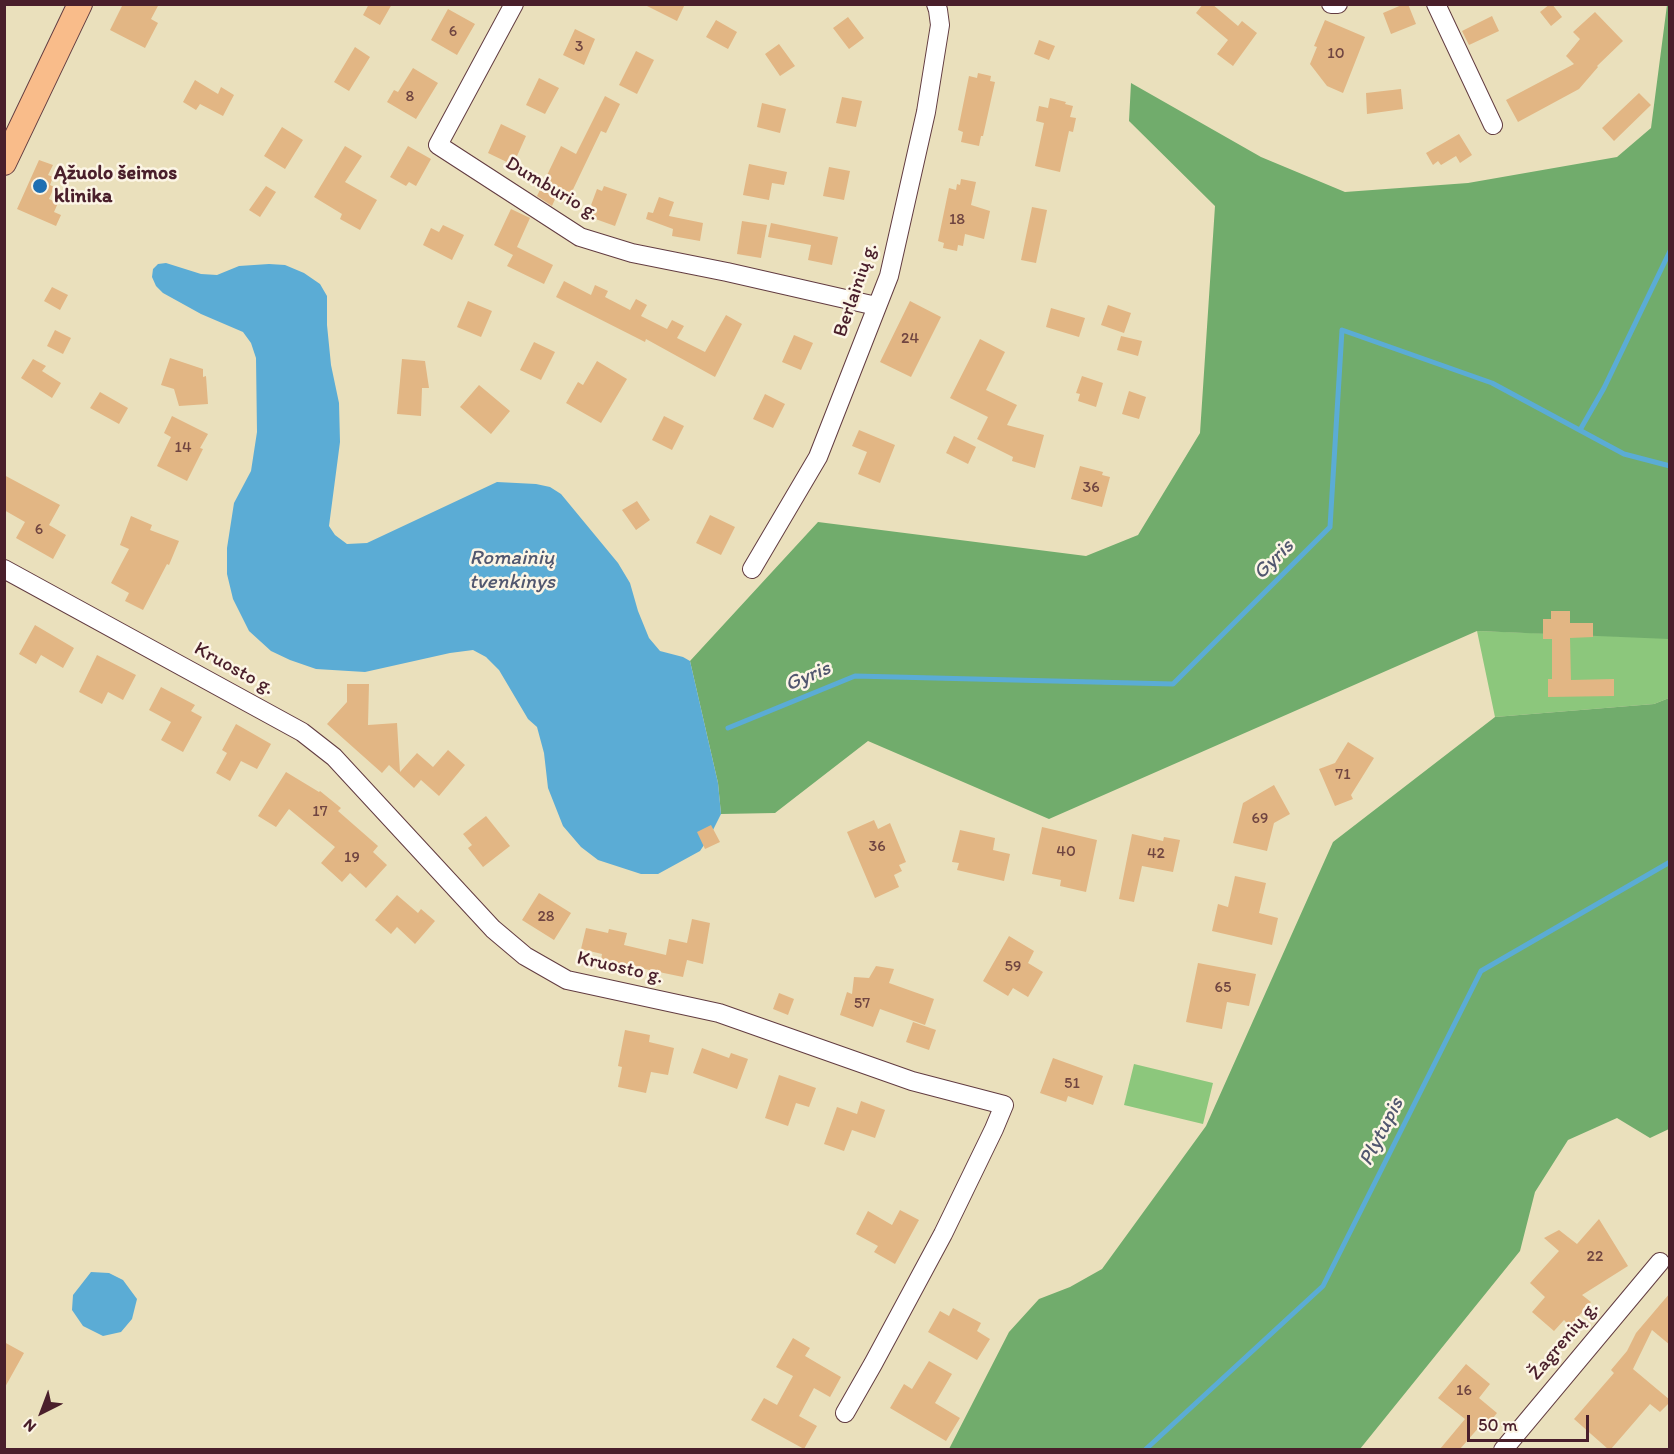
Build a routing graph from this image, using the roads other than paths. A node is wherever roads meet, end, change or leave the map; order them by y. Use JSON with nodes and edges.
{"nodes":[{"id":1,"x":80,"y":4,"type":"edge"},
{"id":2,"x":514,"y":4,"type":"edge"},
{"id":3,"x":936,"y":4,"type":"edge"},
{"id":4,"x":1331,"y":4,"type":"edge"},
{"id":5,"x":1338,"y":4,"type":"edge"},
{"id":6,"x":1436,"y":4,"type":"edge"},
{"id":7,"x":1493,"y":125,"type":"dead end"},
{"id":8,"x":4,"y":163,"type":"edge"},
{"id":9,"x":876,"y":306,"type":"junction"},
{"id":10,"x":4,"y":569,"type":"edge"},
{"id":11,"x":752,"y":569,"type":"dead end"},
{"id":12,"x":1660,"y":1262,"type":"dead end"},
{"id":13,"x":845,"y":1413,"type":"dead end"},
{"id":14,"x":1503,"y":1449,"type":"edge"}],
"edges":[{"from":1,"to":8,"type":"main road"},
{"from":2,"to":9,"type":"street","name":"Dumburio g."},
{"from":3,"to":9,"type":"street","name":"Berlainių g."},
{"from":4,"to":5,"type":"street"},
{"from":6,"to":7,"type":"street"},
{"from":9,"to":11,"type":"street","name":"Berlainių g."},
{"from":10,"to":13,"type":"street","name":"Kruosto g."},
{"from":12,"to":14,"type":"street","name":"Žagrenių g."}]}
